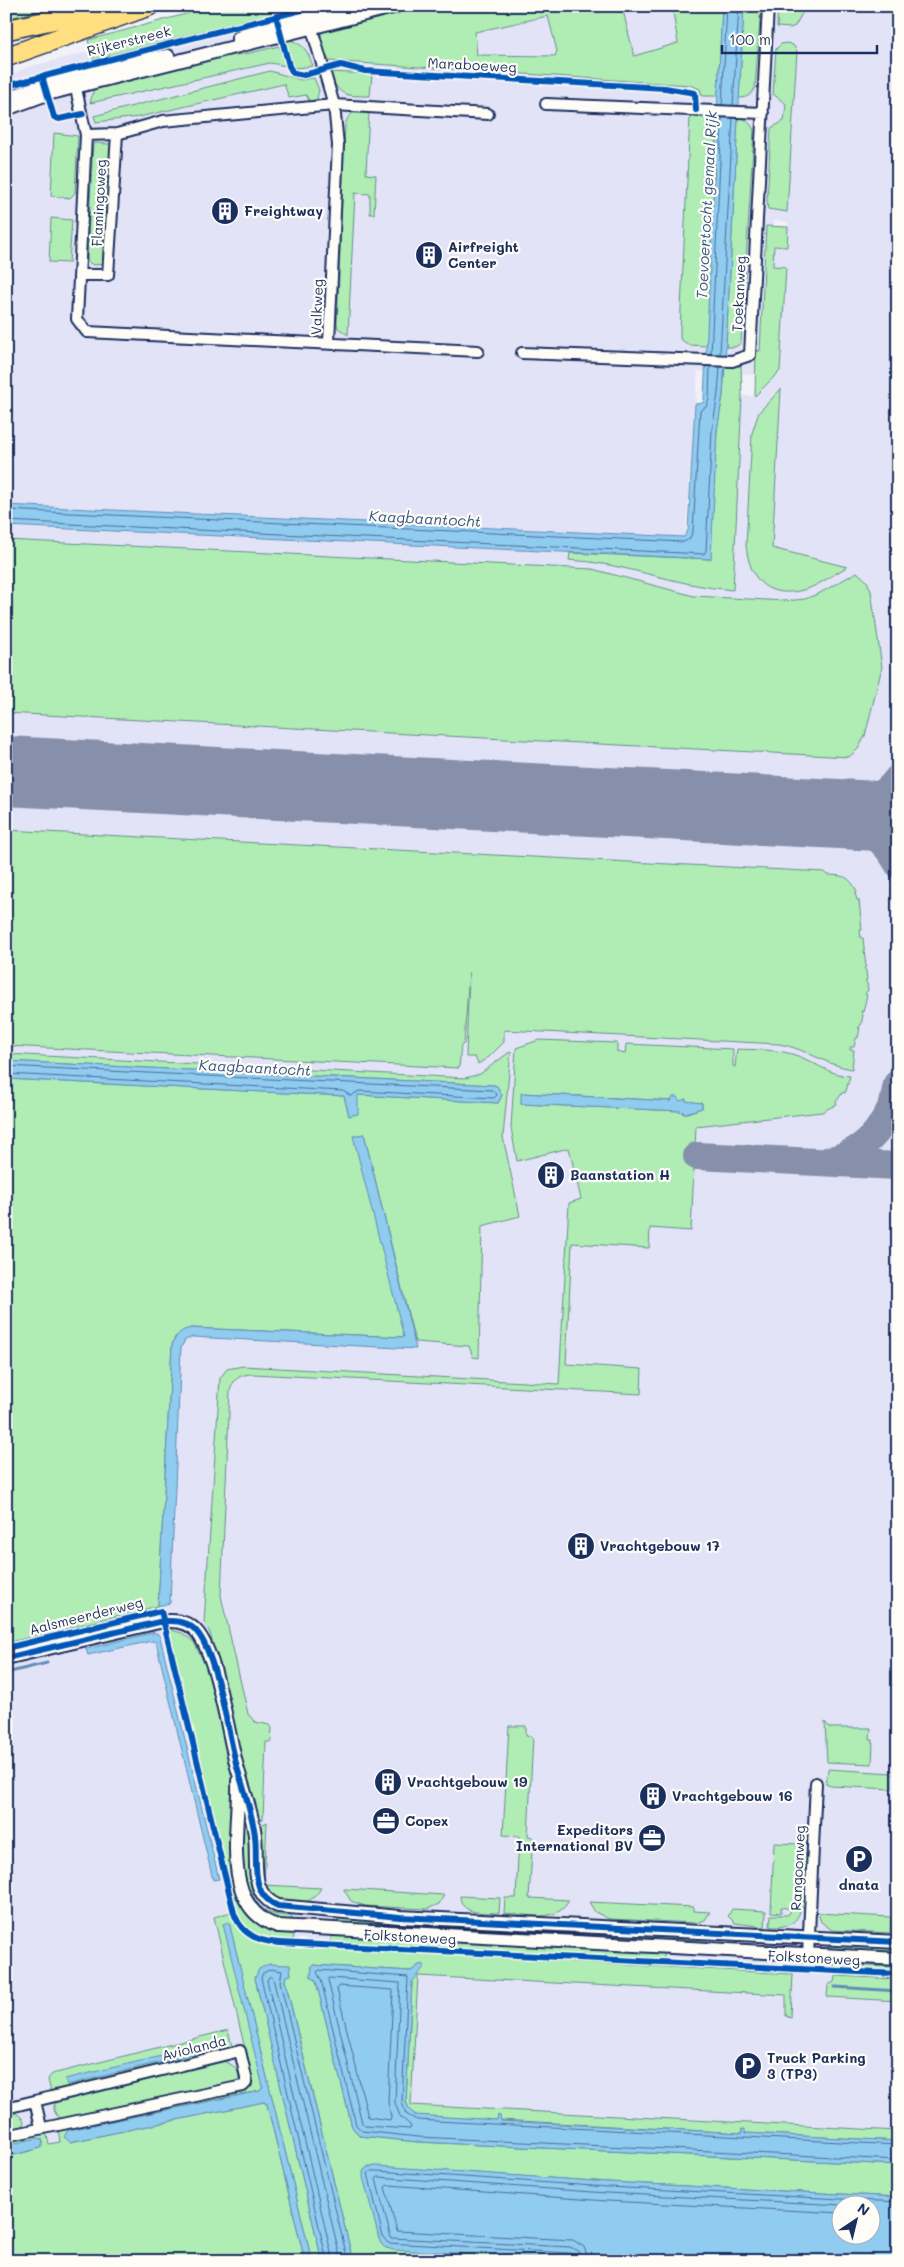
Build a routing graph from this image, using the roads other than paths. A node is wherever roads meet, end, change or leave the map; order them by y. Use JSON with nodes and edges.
{"nodes":[{"id":1,"x":115,"y":6,"type":"edge"},
{"id":2,"x":149,"y":6,"type":"edge"},
{"id":3,"x":351,"y":6,"type":"edge"},
{"id":4,"x":397,"y":6,"type":"edge"},
{"id":5,"x":768,"y":6,"type":"edge"},
{"id":6,"x":310,"y":22,"type":"junction"},
{"id":7,"x":6,"y":30,"type":"edge"},
{"id":8,"x":6,"y":56,"type":"edge"},
{"id":9,"x":75,"y":82,"type":"junction"},
{"id":10,"x":6,"y":100,"type":"edge"},
{"id":11,"x":546,"y":104,"type":"dead end"},
{"id":12,"x":334,"y":106,"type":"junction"},
{"id":13,"x":6,"y":109,"type":"edge"},
{"id":14,"x":764,"y":113,"type":"junction"},
{"id":15,"x":488,"y":114,"type":"dead end"},
{"id":16,"x":116,"y":134,"type":"junction"},
{"id":17,"x":86,"y":135,"type":"junction"},
{"id":18,"x":80,"y":275,"type":"junction"},
{"id":19,"x":77,"y":319,"type":"joint"},
{"id":20,"x":329,"y":342,"type":"junction"},
{"id":21,"x":478,"y":351,"type":"dead end"},
{"id":22,"x":522,"y":353,"type":"dead end"},
{"id":23,"x":190,"y":1626,"type":"joint"},
{"id":24,"x":6,"y":1658,"type":"edge"},
{"id":25,"x":237,"y":1768,"type":"junction"},
{"id":26,"x":816,"y":1783,"type":"dead end"},
{"id":27,"x":809,"y":1937,"type":"junction"},
{"id":28,"x":898,"y":1942,"type":"edge"},
{"id":29,"x":808,"y":1955,"type":"junction"},
{"id":30,"x":898,"y":1959,"type":"edge"},
{"id":31,"x":35,"y":2101,"type":"junction"},
{"id":32,"x":6,"y":2108,"type":"edge"},
{"id":33,"x":42,"y":2128,"type":"junction"},
{"id":34,"x":6,"y":2136,"type":"edge"}],
"edges":[{"from":1,"to":7,"type":"highway"},
{"from":2,"to":8,"type":"highway"},
{"from":3,"to":6,"type":"street"},
{"from":4,"to":6,"type":"street"},
{"from":5,"to":14,"type":"street","name":"Toekanweg"},
{"from":6,"to":9,"type":"street"},
{"from":6,"to":12,"type":"street","name":"Valkweg"},
{"from":9,"to":10,"type":"street"},
{"from":9,"to":13,"type":"street"},
{"from":9,"to":17,"type":"street","name":"Flamingoweg"},
{"from":11,"to":14,"type":"street"},
{"from":12,"to":15,"type":"street"},
{"from":12,"to":16,"type":"street"},
{"from":12,"to":20,"type":"street","name":"Valkweg"},
{"from":14,"to":22,"type":"street","name":"Toekanweg"},
{"from":16,"to":17,"type":"street"},
{"from":16,"to":18,"type":"street","name":"Flamingoweg"},
{"from":17,"to":18,"type":"street","name":"Flamingoweg"},
{"from":18,"to":19,"type":"street","name":"Flamingoweg"},
{"from":19,"to":20,"type":"street","name":"Valkweg"},
{"from":20,"to":21,"type":"street"},
{"from":23,"to":24,"type":"street","name":"Aalsmeerderweg"},
{"from":23,"to":25,"type":"street","name":"Folkstoneweg"},
{"from":25,"to":27,"type":"street","name":"Folkstoneweg"},
{"from":25,"to":29,"type":"street","name":"Folkstoneweg"},
{"from":26,"to":27,"type":"street","name":"Rangoonweg"},
{"from":27,"to":28,"type":"street","name":"Folkstoneweg"},
{"from":27,"to":29,"type":"street","name":"Rangoonweg"},
{"from":29,"to":30,"type":"street","name":"Folkstoneweg"},
{"from":31,"to":32,"type":"street","name":"Aviolanda"},
{"from":31,"to":33,"type":"street"},
{"from":31,"to":33,"type":"street","name":"Aviolanda"},
{"from":33,"to":34,"type":"street","name":"Aviolanda"}]}
